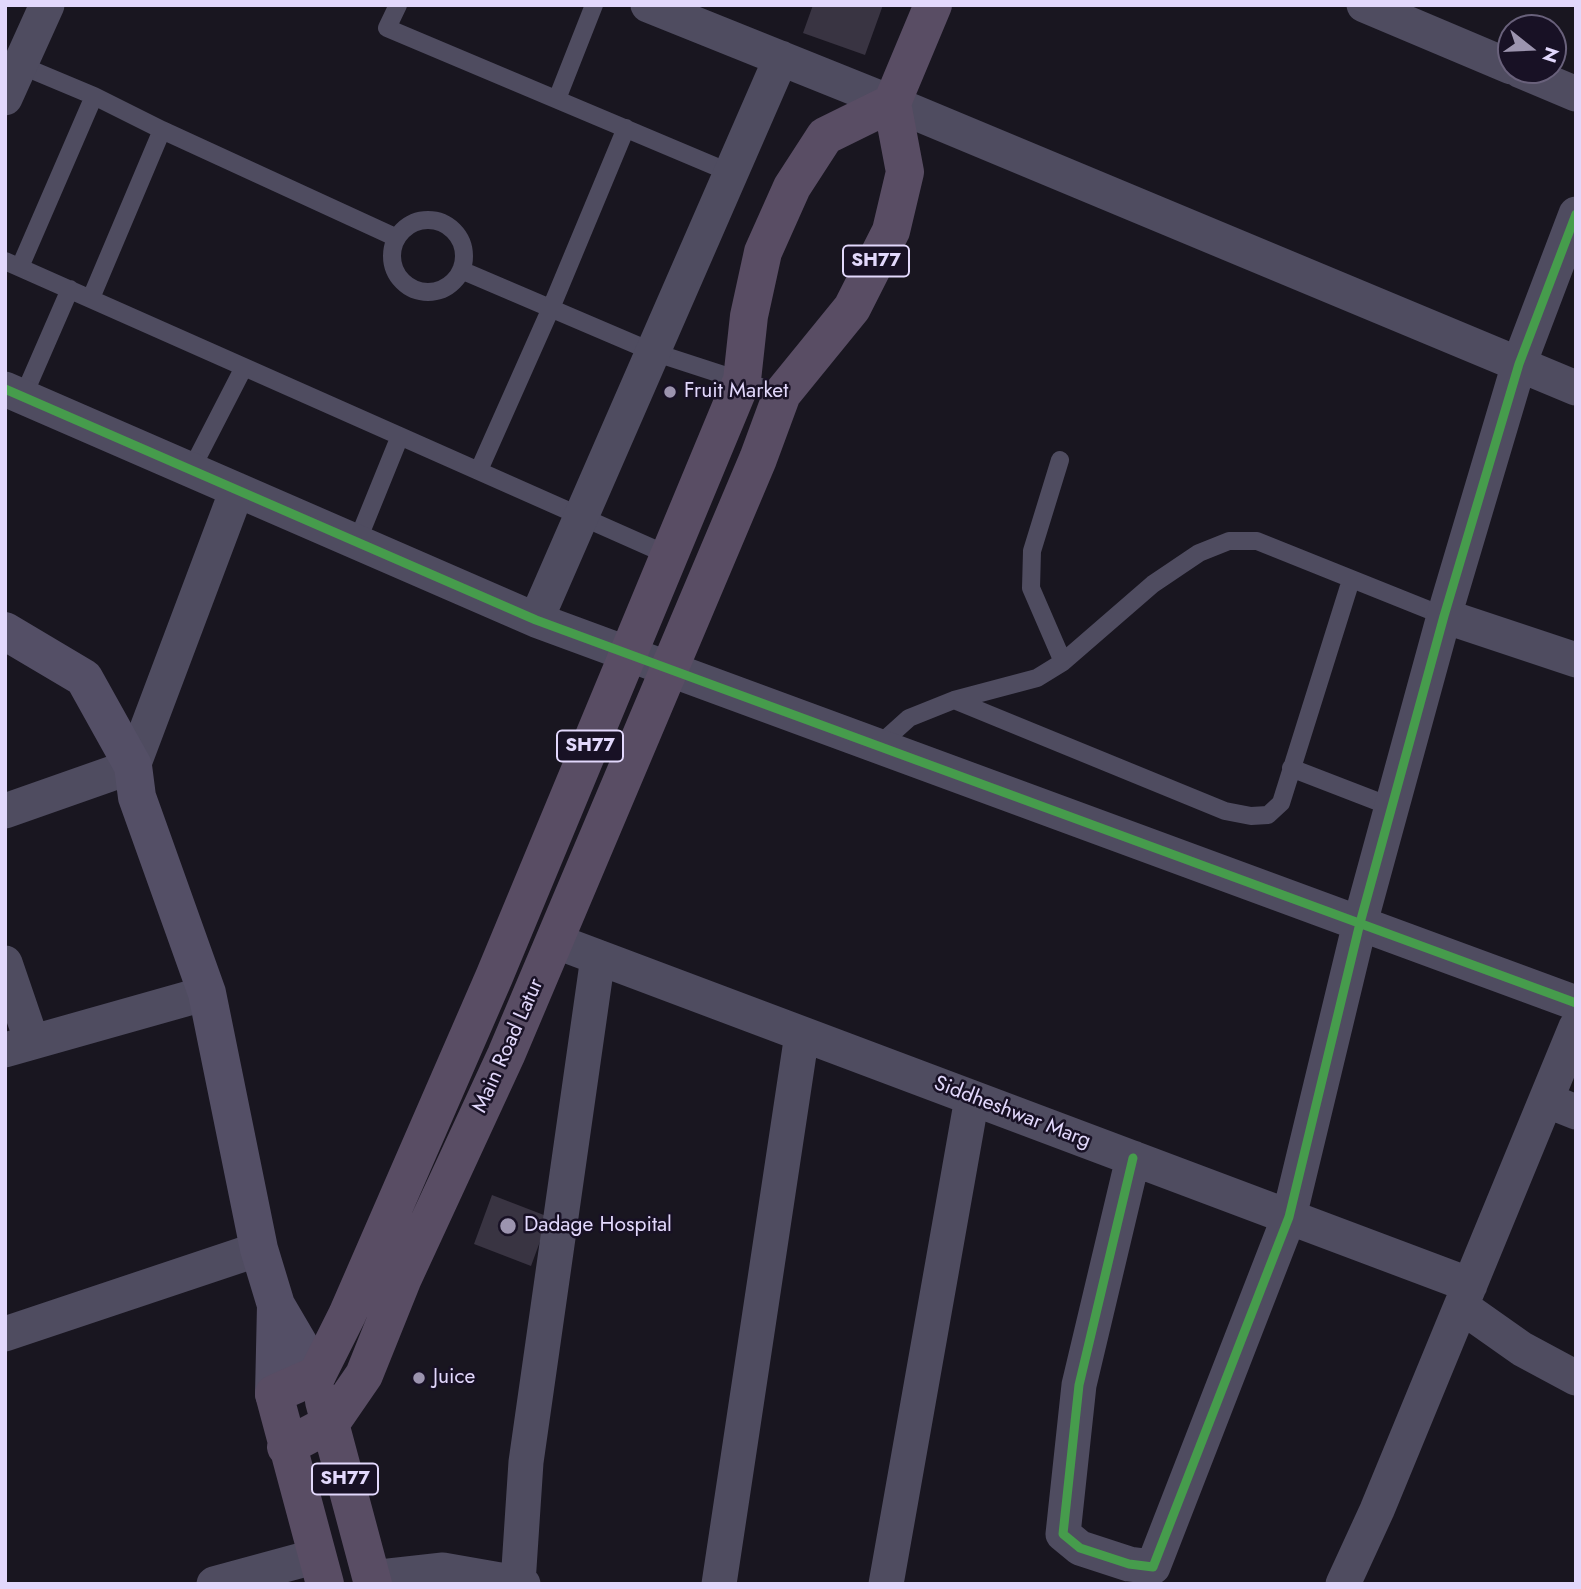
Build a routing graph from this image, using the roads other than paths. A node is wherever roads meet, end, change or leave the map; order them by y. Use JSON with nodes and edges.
{"nodes":[{"id":1,"x":47,"y":5,"type":"edge"},
{"id":2,"x":398,"y":5,"type":"edge"},
{"id":3,"x":594,"y":5,"type":"edge"},
{"id":4,"x":648,"y":5,"type":"edge"},
{"id":5,"x":933,"y":5,"type":"edge"},
{"id":6,"x":1364,"y":5,"type":"edge"},
{"id":7,"x":781,"y":58,"type":"junction"},
{"id":8,"x":1497,"y":61,"type":"edge"},
{"id":9,"x":20,"y":65,"type":"junction"},
{"id":10,"x":1552,"y":84,"type":"edge"},
{"id":11,"x":1576,"y":94,"type":"edge"},
{"id":12,"x":94,"y":96,"type":"junction"},
{"id":13,"x":5,"y":98,"type":"edge"},
{"id":14,"x":557,"y":99,"type":"junction"},
{"id":15,"x":892,"y":103,"type":"junction"},
{"id":16,"x":626,"y":128,"type":"junction"},
{"id":17,"x":162,"y":130,"type":"junction"},
{"id":18,"x":731,"y":173,"type":"junction"},
{"id":19,"x":1576,"y":214,"type":"edge"},
{"id":20,"x":397,"y":238,"type":"junction"},
{"id":21,"x":13,"y":264,"type":"edge"},
{"id":22,"x":461,"y":270,"type":"junction"},
{"id":23,"x":70,"y":289,"type":"junction"},
{"id":24,"x":91,"y":298,"type":"junction"},
{"id":25,"x":551,"y":308,"type":"junction"},
{"id":26,"x":653,"y":352,"type":"junction"},
{"id":27,"x":1519,"y":364,"type":"junction"},
{"id":28,"x":244,"y":366,"type":"junction"},
{"id":29,"x":742,"y":380,"type":"junction"},
{"id":30,"x":1576,"y":388,"type":"edge"},
{"id":31,"x":14,"y":393,"type":"edge"},
{"id":32,"x":782,"y":394,"type":"junction"},
{"id":33,"x":400,"y":436,"type":"junction"},
{"id":34,"x":1060,"y":460,"type":"dead end"},
{"id":35,"x":191,"y":470,"type":"junction"},
{"id":36,"x":479,"y":470,"type":"junction"},
{"id":37,"x":237,"y":490,"type":"junction"},
{"id":38,"x":581,"y":516,"type":"junction"},
{"id":39,"x":357,"y":542,"type":"junction"},
{"id":40,"x":668,"y":555,"type":"junction"},
{"id":41,"x":1351,"y":580,"type":"junction"},
{"id":42,"x":1444,"y":617,"type":"junction"},
{"id":43,"x":536,"y":620,"type":"junction"},
{"id":44,"x":5,"y":631,"type":"edge"},
{"id":45,"x":629,"y":653,"type":"junction"},
{"id":46,"x":1576,"y":660,"type":"edge"},
{"id":47,"x":1063,"y":662,"type":"junction"},
{"id":48,"x":670,"y":668,"type":"junction"},
{"id":49,"x":954,"y":700,"type":"junction"},
{"id":50,"x":879,"y":745,"type":"junction"},
{"id":51,"x":134,"y":766,"type":"junction"},
{"id":52,"x":1291,"y":768,"type":"junction"},
{"id":53,"x":1392,"y":807,"type":"junction"},
{"id":54,"x":5,"y":811,"type":"edge"},
{"id":55,"x":1360,"y":923,"type":"junction"},
{"id":56,"x":555,"y":941,"type":"junction"},
{"id":57,"x":598,"y":957,"type":"junction"},
{"id":58,"x":5,"y":963,"type":"edge"},
{"id":59,"x":207,"y":993,"type":"junction"},
{"id":60,"x":1576,"y":1003,"type":"edge"},
{"id":61,"x":1576,"y":1027,"type":"edge"},
{"id":62,"x":802,"y":1034,"type":"junction"},
{"id":63,"x":19,"y":1046,"type":"edge"},
{"id":64,"x":972,"y":1098,"type":"junction"},
{"id":65,"x":1561,"y":1106,"type":"edge"},
{"id":66,"x":1133,"y":1158,"type":"junction"},
{"id":67,"x":1289,"y":1217,"type":"junction"},
{"id":68,"x":259,"y":1249,"type":"junction"},
{"id":69,"x":1465,"y":1295,"type":"junction"},
{"id":70,"x":276,"y":1305,"type":"junction"},
{"id":71,"x":5,"y":1334,"type":"edge"},
{"id":72,"x":317,"y":1375,"type":"junction"},
{"id":73,"x":1576,"y":1378,"type":"edge"},
{"id":74,"x":274,"y":1394,"type":"junction"},
{"id":75,"x":331,"y":1423,"type":"junction"},
{"id":76,"x":286,"y":1447,"type":"junction"},
{"id":77,"x":321,"y":1570,"type":"edge"},
{"id":78,"x":372,"y":1581,"type":"edge"},
{"id":79,"x":521,"y":1583,"type":"edge"},
{"id":80,"x":214,"y":1584,"type":"edge"},
{"id":81,"x":719,"y":1584,"type":"edge"},
{"id":82,"x":886,"y":1584,"type":"edge"},
{"id":83,"x":1343,"y":1584,"type":"edge"}],
"edges":[{"from":1,"to":9,"type":"street"},
{"from":2,"to":14,"type":"lane"},
{"from":3,"to":14,"type":"lane"},
{"from":4,"to":7,"type":"street"},
{"from":5,"to":15,"type":"main road"},
{"from":6,"to":8,"type":"street"},
{"from":7,"to":15,"type":"street"},
{"from":7,"to":18,"type":"street"},
{"from":9,"to":12,"type":"lane"},
{"from":9,"to":13,"type":"street"},
{"from":10,"to":11,"type":"street"},
{"from":12,"to":17,"type":"lane"},
{"from":12,"to":21,"type":"lane"},
{"from":14,"to":16,"type":"lane"},
{"from":15,"to":27,"type":"street"},
{"from":15,"to":29,"type":"main road","number":"SH77"},
{"from":15,"to":32,"type":"main road","number":"SH77"},
{"from":16,"to":18,"type":"lane"},
{"from":16,"to":25,"type":"lane"},
{"from":17,"to":20,"type":"lane"},
{"from":17,"to":24,"type":"lane"},
{"from":18,"to":26,"type":"street"},
{"from":19,"to":27,"type":"street"},
{"from":20,"to":22,"type":"lane"},
{"from":20,"to":22,"type":"lane"},
{"from":21,"to":23,"type":"lane"},
{"from":22,"to":25,"type":"lane"},
{"from":23,"to":24,"type":"lane"},
{"from":23,"to":31,"type":"lane"},
{"from":24,"to":28,"type":"lane"},
{"from":25,"to":26,"type":"lane"},
{"from":25,"to":36,"type":"lane"},
{"from":26,"to":29,"type":"lane"},
{"from":26,"to":38,"type":"street"},
{"from":27,"to":30,"type":"street"},
{"from":27,"to":42,"type":"street"},
{"from":28,"to":33,"type":"lane"},
{"from":28,"to":35,"type":"lane"},
{"from":29,"to":32,"type":"lane"},
{"from":29,"to":40,"type":"main road","number":"SH77"},
{"from":31,"to":35,"type":"street"},
{"from":32,"to":48,"type":"main road","name":"Main Road Latur","number":"SH77"},
{"from":33,"to":36,"type":"lane"},
{"from":33,"to":39,"type":"lane"},
{"from":34,"to":47,"type":"lane"},
{"from":35,"to":37,"type":"street"},
{"from":36,"to":38,"type":"lane"},
{"from":37,"to":39,"type":"street"},
{"from":37,"to":51,"type":"street"},
{"from":38,"to":40,"type":"lane"},
{"from":38,"to":43,"type":"street"},
{"from":39,"to":43,"type":"street"},
{"from":40,"to":45,"type":"main road","number":"SH77"},
{"from":41,"to":42,"type":"lane"},
{"from":41,"to":47,"type":"lane"},
{"from":41,"to":52,"type":"lane"},
{"from":42,"to":46,"type":"street"},
{"from":42,"to":53,"type":"street"},
{"from":43,"to":45,"type":"street"},
{"from":44,"to":51,"type":"main road"},
{"from":45,"to":48,"type":"street"},
{"from":45,"to":72,"type":"main road","number":"SH77"},
{"from":47,"to":49,"type":"lane"},
{"from":48,"to":50,"type":"street"},
{"from":48,"to":56,"type":"main road","name":"Main Road Latur","number":"SH77"},
{"from":49,"to":50,"type":"lane"},
{"from":49,"to":52,"type":"lane"},
{"from":50,"to":55,"type":"street"},
{"from":51,"to":54,"type":"street"},
{"from":51,"to":59,"type":"main road"},
{"from":52,"to":53,"type":"lane"},
{"from":53,"to":55,"type":"street"},
{"from":55,"to":60,"type":"street"},
{"from":55,"to":67,"type":"street"},
{"from":56,"to":57,"type":"street","name":"Siddheshwar Marg"},
{"from":56,"to":75,"type":"main road","name":"Main Road Latur","number":"SH77"},
{"from":57,"to":62,"type":"street","name":"Siddheshwar Marg"},
{"from":57,"to":79,"type":"street"},
{"from":58,"to":63,"type":"street"},
{"from":59,"to":63,"type":"street"},
{"from":59,"to":68,"type":"main road"},
{"from":61,"to":65,"type":"street"},
{"from":62,"to":64,"type":"street","name":"Siddheshwar Marg"},
{"from":62,"to":81,"type":"street"},
{"from":64,"to":66,"type":"street","name":"Siddheshwar Marg"},
{"from":64,"to":82,"type":"street"},
{"from":65,"to":69,"type":"street"},
{"from":66,"to":67,"type":"street","name":"Siddheshwar Marg"},
{"from":66,"to":67,"type":"street"},
{"from":67,"to":69,"type":"street","name":"Siddheshwar Marg"},
{"from":68,"to":70,"type":"main road"},
{"from":68,"to":71,"type":"street"},
{"from":69,"to":73,"type":"street","name":"Siddheshwar Marg"},
{"from":69,"to":83,"type":"street"},
{"from":70,"to":72,"type":"main road"},
{"from":70,"to":74,"type":"main road"},
{"from":72,"to":74,"type":"main road"},
{"from":72,"to":75,"type":"main road","number":"SH77"},
{"from":74,"to":76,"type":"main road","number":"SH77"},
{"from":75,"to":76,"type":"main road","name":"Main Road Latur","number":"SH77"},
{"from":75,"to":78,"type":"main road","number":"SH77"},
{"from":76,"to":77,"type":"main road","number":"SH77"},
{"from":77,"to":80,"type":"street"},
{"from":78,"to":79,"type":"street"}]}
